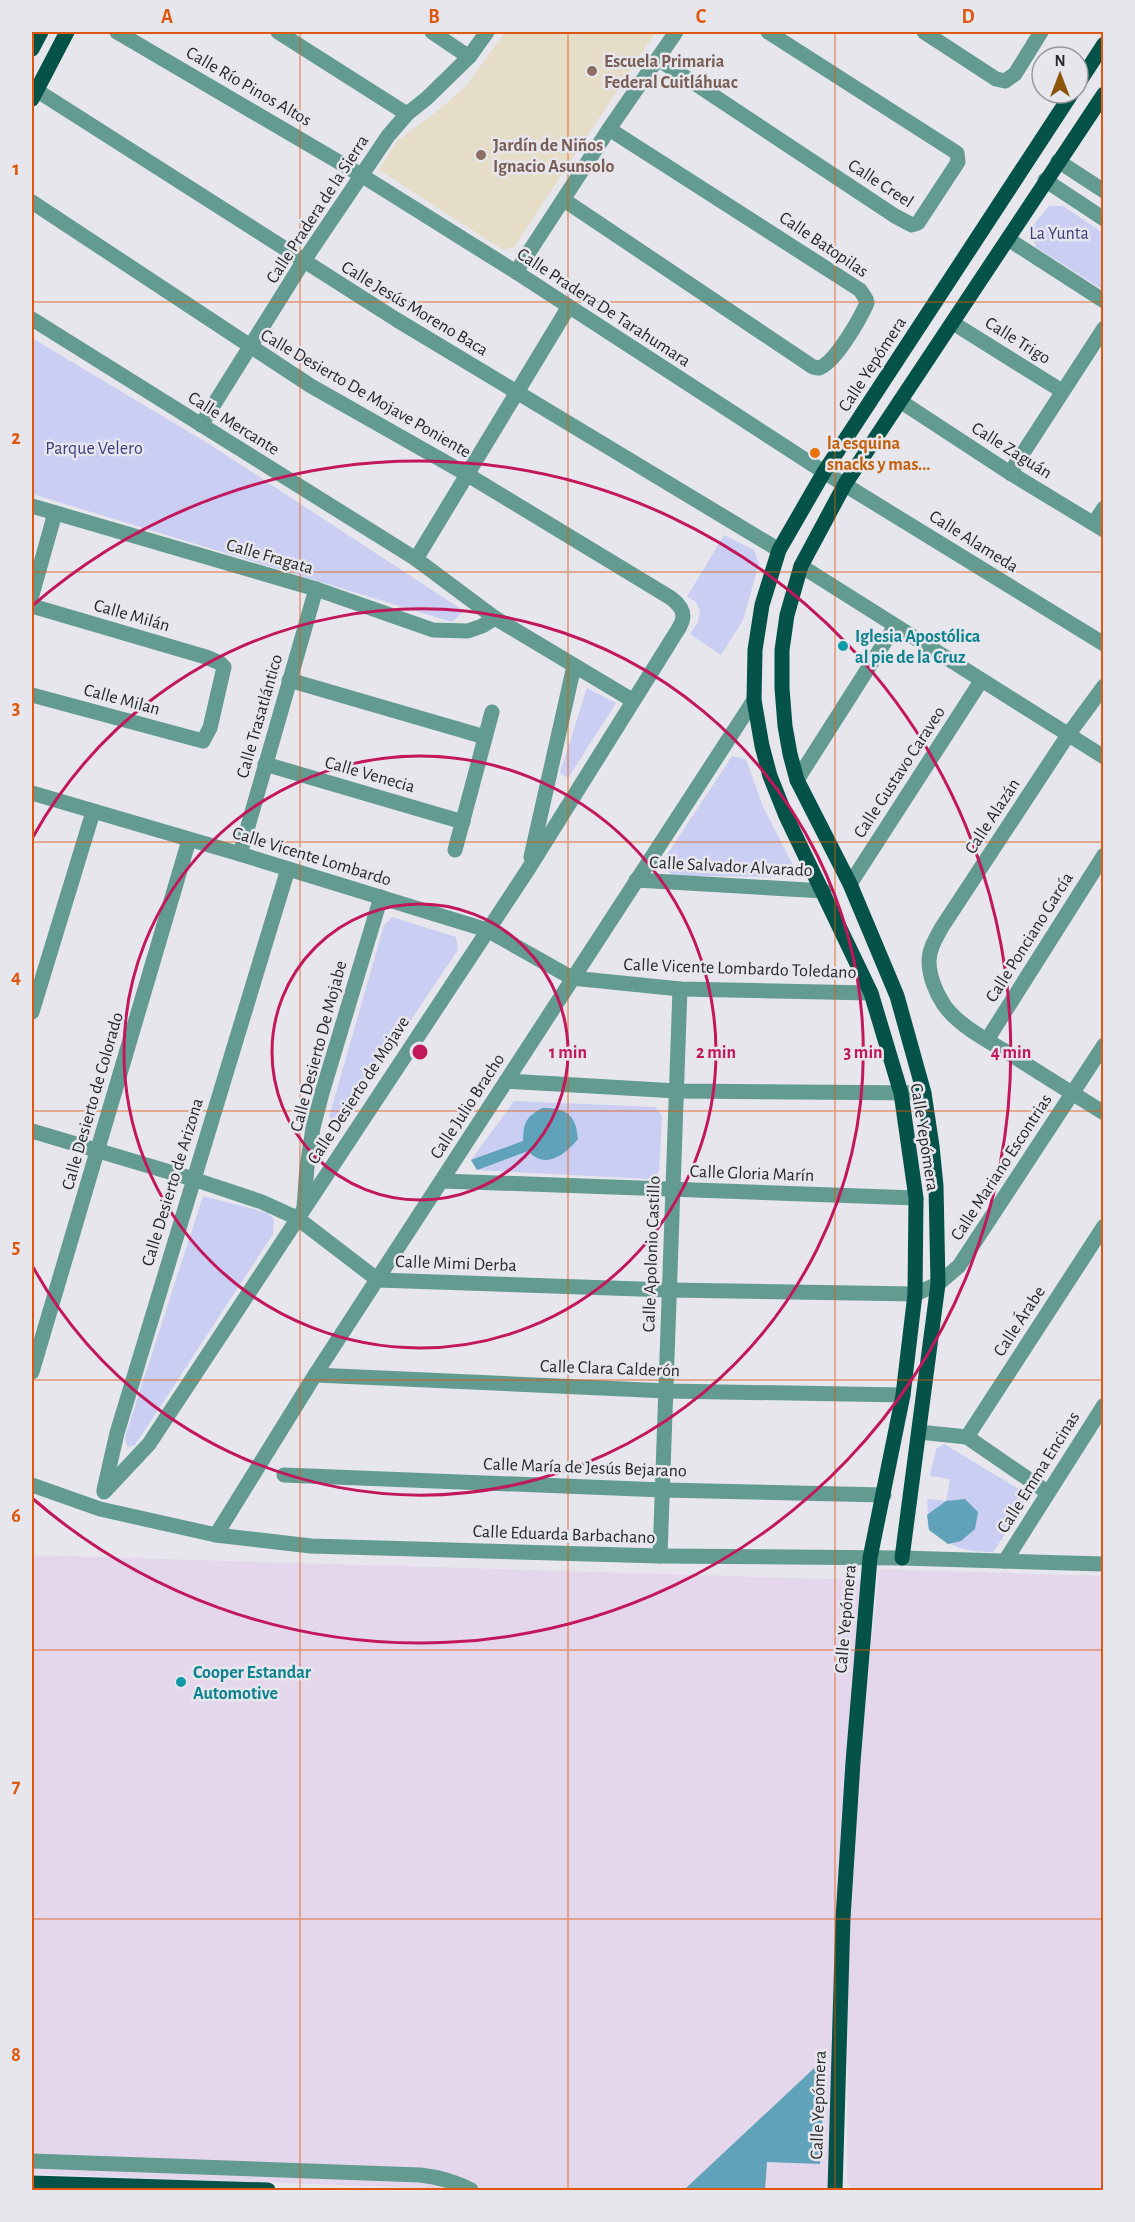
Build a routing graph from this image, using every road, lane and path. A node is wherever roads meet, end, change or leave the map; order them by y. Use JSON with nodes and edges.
{"nodes":[{"id":1,"x":41,"y":32,"type":"edge"},
{"id":2,"x":67,"y":32,"type":"edge"},
{"id":3,"x":117,"y":32,"type":"edge"},
{"id":4,"x":278,"y":32,"type":"edge"},
{"id":5,"x":432,"y":32,"type":"edge"},
{"id":6,"x":487,"y":32,"type":"edge"},
{"id":7,"x":676,"y":32,"type":"edge"},
{"id":8,"x":768,"y":32,"type":"edge"},
{"id":9,"x":924,"y":32,"type":"edge"},
{"id":10,"x":1041,"y":32,"type":"edge"},
{"id":11,"x":1104,"y":44,"type":"edge"},
{"id":12,"x":32,"y":49,"type":"edge"},
{"id":13,"x":469,"y":57,"type":"junction"},
{"id":14,"x":658,"y":59,"type":"junction"},
{"id":15,"x":1090,"y":66,"type":"edge"},
{"id":16,"x":34,"y":94,"type":"edge"},
{"id":17,"x":1104,"y":94,"type":"edge"},
{"id":18,"x":1064,"y":105,"type":"edge"},
{"id":19,"x":406,"y":114,"type":"junction"},
{"id":20,"x":609,"y":129,"type":"junction"},
{"id":21,"x":1058,"y":161,"type":"junction"},
{"id":22,"x":362,"y":175,"type":"junction"},
{"id":23,"x":1045,"y":180,"type":"junction"},
{"id":24,"x":1104,"y":191,"type":"edge"},
{"id":25,"x":564,"y":200,"type":"junction"},
{"id":26,"x":32,"y":202,"type":"edge"},
{"id":27,"x":1104,"y":219,"type":"edge"},
{"id":28,"x":1008,"y":239,"type":"junction"},
{"id":29,"x":303,"y":262,"type":"junction"},
{"id":30,"x":516,"y":272,"type":"junction"},
{"id":31,"x":1104,"y":301,"type":"edge"},
{"id":32,"x":568,"y":308,"type":"junction"},
{"id":33,"x":32,"y":319,"type":"edge"},
{"id":34,"x":953,"y":323,"type":"junction"},
{"id":35,"x":1104,"y":327,"type":"edge"},
{"id":36,"x":251,"y":348,"type":"junction"},
{"id":37,"x":1062,"y":391,"type":"junction"},
{"id":38,"x":516,"y":393,"type":"junction"},
{"id":39,"x":900,"y":401,"type":"junction"},
{"id":40,"x":201,"y":425,"type":"junction"},
{"id":41,"x":824,"y":472,"type":"junction"},
{"id":42,"x":1010,"y":473,"type":"junction"},
{"id":43,"x":468,"y":475,"type":"junction"},
{"id":44,"x":845,"y":484,"type":"junction"},
{"id":45,"x":32,"y":506,"type":"edge"},
{"id":46,"x":1104,"y":508,"type":"edge"},
{"id":47,"x":55,"y":513,"type":"junction"},
{"id":48,"x":1099,"y":527,"type":"edge"},
{"id":49,"x":779,"y":550,"type":"junction"},
{"id":50,"x":416,"y":560,"type":"junction"},
{"id":51,"x":801,"y":566,"type":"junction"},
{"id":52,"x":316,"y":589,"type":"junction"},
{"id":53,"x":32,"y":595,"type":"edge"},
{"id":54,"x":32,"y":606,"type":"edge"},
{"id":55,"x":495,"y":618,"type":"junction"},
{"id":56,"x":896,"y":626,"type":"junction"},
{"id":57,"x":1104,"y":644,"type":"edge"},
{"id":58,"x":574,"y":666,"type":"junction"},
{"id":59,"x":289,"y":680,"type":"junction"},
{"id":60,"x":981,"y":681,"type":"junction"},
{"id":61,"x":1104,"y":686,"type":"edge"},
{"id":62,"x":32,"y":695,"type":"edge"},
{"id":63,"x":633,"y":700,"type":"junction"},
{"id":64,"x":754,"y":700,"type":"junction"},
{"id":65,"x":492,"y":712,"type":"dead end"},
{"id":66,"x":1068,"y":735,"type":"junction"},
{"id":67,"x":485,"y":737,"type":"junction"},
{"id":68,"x":203,"y":741,"type":"joint"},
{"id":69,"x":1104,"y":758,"type":"edge"},
{"id":70,"x":265,"y":764,"type":"junction"},
{"id":71,"x":797,"y":780,"type":"junction"},
{"id":72,"x":32,"y":793,"type":"edge"},
{"id":73,"x":93,"y":812,"type":"junction"},
{"id":74,"x":463,"y":822,"type":"junction"},
{"id":75,"x":189,"y":840,"type":"junction"},
{"id":76,"x":455,"y":850,"type":"dead end"},
{"id":77,"x":240,"y":854,"type":"junction"},
{"id":78,"x":1104,"y":855,"type":"edge"},
{"id":79,"x":529,"y":868,"type":"junction"},
{"id":80,"x":288,"y":869,"type":"junction"},
{"id":81,"x":636,"y":880,"type":"junction"},
{"id":82,"x":850,"y":884,"type":"junction"},
{"id":83,"x":824,"y":891,"type":"junction"},
{"id":84,"x":381,"y":897,"type":"junction"},
{"id":85,"x":487,"y":930,"type":"junction"},
{"id":86,"x":572,"y":978,"type":"junction"},
{"id":87,"x":35,"y":986,"type":"edge"},
{"id":88,"x":680,"y":989,"type":"junction"},
{"id":89,"x":872,"y":993,"type":"junction"},
{"id":90,"x":32,"y":1012,"type":"edge"},
{"id":91,"x":987,"y":1040,"type":"junction"},
{"id":92,"x":1104,"y":1045,"type":"edge"},
{"id":93,"x":506,"y":1081,"type":"junction"},
{"id":94,"x":677,"y":1091,"type":"junction"},
{"id":95,"x":924,"y":1092,"type":"junction"},
{"id":96,"x":901,"y":1093,"type":"junction"},
{"id":97,"x":1072,"y":1093,"type":"junction"},
{"id":98,"x":1104,"y":1113,"type":"edge"},
{"id":99,"x":32,"y":1131,"type":"edge"},
{"id":100,"x":98,"y":1151,"type":"junction"},
{"id":101,"x":193,"y":1179,"type":"junction"},
{"id":102,"x":442,"y":1181,"type":"junction"},
{"id":103,"x":672,"y":1190,"type":"junction"},
{"id":104,"x":916,"y":1198,"type":"junction"},
{"id":105,"x":301,"y":1213,"type":"junction"},
{"id":106,"x":1104,"y":1226,"type":"edge"},
{"id":107,"x":378,"y":1280,"type":"junction"},
{"id":108,"x":938,"y":1284,"type":"junction"},
{"id":109,"x":669,"y":1290,"type":"junction"},
{"id":110,"x":915,"y":1294,"type":"junction"},
{"id":111,"x":32,"y":1371,"type":"edge"},
{"id":112,"x":315,"y":1375,"type":"junction"},
{"id":113,"x":666,"y":1391,"type":"junction"},
{"id":114,"x":903,"y":1395,"type":"junction"},
{"id":115,"x":1104,"y":1405,"type":"edge"},
{"id":116,"x":919,"y":1432,"type":"junction"},
{"id":117,"x":967,"y":1437,"type":"junction"},
{"id":118,"x":284,"y":1474,"type":"dead end"},
{"id":119,"x":32,"y":1485,"type":"edge"},
{"id":120,"x":663,"y":1490,"type":"junction"},
{"id":121,"x":104,"y":1492,"type":"junction"},
{"id":122,"x":1047,"y":1492,"type":"junction"},
{"id":123,"x":884,"y":1496,"type":"junction"},
{"id":124,"x":100,"y":1509,"type":"junction"},
{"id":125,"x":216,"y":1535,"type":"junction"},
{"id":126,"x":660,"y":1556,"type":"junction"},
{"id":127,"x":870,"y":1558,"type":"junction"},
{"id":128,"x":902,"y":1558,"type":"junction"},
{"id":129,"x":1005,"y":1561,"type":"junction"},
{"id":130,"x":1104,"y":1564,"type":"edge"},
{"id":131,"x":32,"y":2161,"type":"edge"},
{"id":132,"x":32,"y":2183,"type":"edge"},
{"id":133,"x":268,"y":2190,"type":"edge"},
{"id":134,"x":471,"y":2190,"type":"edge"},
{"id":135,"x":835,"y":2190,"type":"edge"}],
"edges":[{"from":1,"to":12,"type":"main road"},
{"from":2,"to":16,"type":"main road"},
{"from":3,"to":22,"type":"street","name":"Calle Río Pinos Altos"},
{"from":4,"to":19,"type":"street"},
{"from":5,"to":13,"type":"street"},
{"from":6,"to":13,"type":"street","name":"Calle Pradera de la Sierra"},
{"from":7,"to":14,"type":"street"},
{"from":8,"to":14,"type":"street","name":"Calle Creel"},
{"from":9,"to":10,"type":"street"},
{"from":11,"to":15,"type":"main road"},
{"from":13,"to":19,"type":"street","name":"Calle Pradera de la Sierra"},
{"from":14,"to":20,"type":"street"},
{"from":16,"to":29,"type":"street","name":"Calle Jesús Moreno Baca"},
{"from":17,"to":21,"type":"main road","name":"Calle Yepómera"},
{"from":18,"to":41,"type":"main road","name":"Calle Yepómera"},
{"from":19,"to":22,"type":"street","name":"Calle Pradera de la Sierra"},
{"from":20,"to":25,"type":"street"},
{"from":20,"to":25,"type":"street","name":"Calle Batopilas"},
{"from":21,"to":23,"type":"main road","name":"Calle Yepómera"},
{"from":21,"to":24,"type":"street"},
{"from":22,"to":29,"type":"street","name":"Calle Pradera de la Sierra"},
{"from":22,"to":30,"type":"street","name":"Calle Pradera De Tarahumara"},
{"from":23,"to":27,"type":"street"},
{"from":23,"to":28,"type":"main road","name":"Calle Yepómera"},
{"from":25,"to":30,"type":"street"},
{"from":26,"to":36,"type":"street","name":"Calle Desierto De Mojave Poniente"},
{"from":28,"to":31,"type":"street"},
{"from":28,"to":34,"type":"main road","name":"Calle Yepómera"},
{"from":29,"to":36,"type":"street","name":"Calle Pradera de la Sierra"},
{"from":29,"to":38,"type":"street","name":"Calle Jesús Moreno Baca"},
{"from":30,"to":32,"type":"street","name":"Calle Pradera De Tarahumara"},
{"from":32,"to":38,"type":"street"},
{"from":32,"to":41,"type":"street","name":"Calle Pradera De Tarahumara"},
{"from":33,"to":40,"type":"street","name":"Calle Mercante"},
{"from":34,"to":37,"type":"street","name":"Calle Trigo"},
{"from":34,"to":39,"type":"main road","name":"Calle Yepómera"},
{"from":35,"to":37,"type":"street"},
{"from":36,"to":40,"type":"street","name":"Calle Pradera de la Sierra"},
{"from":36,"to":43,"type":"street","name":"Calle Desierto De Mojave Poniente"},
{"from":37,"to":42,"type":"street"},
{"from":38,"to":43,"type":"street"},
{"from":38,"to":49,"type":"street","name":"Calle Jesús Moreno Baca"},
{"from":39,"to":42,"type":"street","name":"Calle Zaguán"},
{"from":39,"to":44,"type":"main road","name":"Calle Yepómera"},
{"from":40,"to":50,"type":"street","name":"Calle Mercante"},
{"from":41,"to":44,"type":"street","name":"Calle Alameda"},
{"from":41,"to":49,"type":"main road","name":"Calle Yepómera"},
{"from":42,"to":48,"type":"street","name":"Calle Zaguán"},
{"from":43,"to":50,"type":"street"},
{"from":43,"to":63,"type":"street","name":"Calle Desierto De Mojave Poniente"},
{"from":44,"to":51,"type":"main road","name":"Calle Yepómera"},
{"from":44,"to":57,"type":"street","name":"Calle Alameda"},
{"from":45,"to":47,"type":"street","name":"Calle Fragata"},
{"from":46,"to":48,"type":"street"},
{"from":47,"to":52,"type":"street","name":"Calle Fragata"},
{"from":47,"to":53,"type":"street"},
{"from":49,"to":64,"type":"main road","name":"Calle Yepómera"},
{"from":50,"to":55,"type":"street","name":"Calle Mercante"},
{"from":51,"to":56,"type":"street"},
{"from":51,"to":71,"type":"main road","name":"Calle Yepómera"},
{"from":52,"to":55,"type":"street","name":"Calle Fragata"},
{"from":52,"to":59,"type":"street","name":"Calle Trasatlántico"},
{"from":54,"to":68,"type":"street","name":"Calle Milán"},
{"from":55,"to":58,"type":"street","name":"Calle Mercante"},
{"from":56,"to":60,"type":"street"},
{"from":56,"to":71,"type":"street"},
{"from":58,"to":63,"type":"street","name":"Calle Mercante"},
{"from":58,"to":79,"type":"street"},
{"from":59,"to":67,"type":"street"},
{"from":59,"to":70,"type":"street","name":"Calle Trasatlántico"},
{"from":60,"to":66,"type":"street"},
{"from":60,"to":82,"type":"street","name":"Calle Gustavo Caraveo"},
{"from":61,"to":66,"type":"street","name":"Calle Alazán"},
{"from":62,"to":68,"type":"street","name":"Calle Milan"},
{"from":63,"to":79,"type":"street","name":"Calle Desierto de Mojave"},
{"from":64,"to":81,"type":"street","name":"Calle Julio Bracho"},
{"from":64,"to":83,"type":"main road","name":"Calle Yepómera"},
{"from":65,"to":67,"type":"street"},
{"from":66,"to":69,"type":"street"},
{"from":66,"to":91,"type":"street","name":"Calle Alazán"},
{"from":67,"to":74,"type":"street"},
{"from":70,"to":74,"type":"street","name":"Calle Venecia"},
{"from":70,"to":77,"type":"street","name":"Calle Trasatlántico"},
{"from":71,"to":82,"type":"main road","name":"Calle Yepómera"},
{"from":72,"to":73,"type":"street","name":"Calle Vicente Lombardo"},
{"from":73,"to":75,"type":"street","name":"Calle Vicente Lombardo"},
{"from":73,"to":87,"type":"street"},
{"from":74,"to":76,"type":"street"},
{"from":75,"to":77,"type":"street","name":"Calle Vicente Lombardo"},
{"from":75,"to":100,"type":"street","name":"Calle Desierto de Colorado"},
{"from":77,"to":80,"type":"street","name":"Calle Vicente Lombardo"},
{"from":78,"to":91,"type":"street","name":"Calle Ponciano García"},
{"from":79,"to":85,"type":"street","name":"Calle Desierto de Mojave"},
{"from":80,"to":84,"type":"street","name":"Calle Vicente Lombardo"},
{"from":80,"to":101,"type":"street","name":"Calle Desierto de Arizona"},
{"from":81,"to":83,"type":"street","name":"Calle Salvador Alvarado"},
{"from":81,"to":86,"type":"street","name":"Calle Julio Bracho"},
{"from":82,"to":95,"type":"main road","name":"Calle Yepómera"},
{"from":83,"to":89,"type":"main road","name":"Calle Yepómera"},
{"from":84,"to":85,"type":"street","name":"Calle Vicente Lombardo"},
{"from":84,"to":105,"type":"street","name":"Calle Desierto De Mojabe"},
{"from":85,"to":86,"type":"street","name":"Calle Vicente Lombardo"},
{"from":85,"to":105,"type":"street","name":"Calle Desierto de Mojave"},
{"from":86,"to":88,"type":"street","name":"Calle Vicente Lombardo Toledano"},
{"from":86,"to":93,"type":"street","name":"Calle Julio Bracho"},
{"from":87,"to":90,"type":"street"},
{"from":88,"to":89,"type":"street","name":"Calle Vicente Lombardo Toledano"},
{"from":88,"to":94,"type":"street","name":"Calle Apolonio Castillo"},
{"from":89,"to":96,"type":"main road","name":"Calle Yepómera"},
{"from":91,"to":97,"type":"street"},
{"from":92,"to":97,"type":"street","name":"Calle Mariano Escontrias"},
{"from":93,"to":94,"type":"street"},
{"from":93,"to":102,"type":"street","name":"Calle Julio Bracho"},
{"from":94,"to":96,"type":"street"},
{"from":94,"to":103,"type":"street","name":"Calle Apolonio Castillo"},
{"from":95,"to":96,"type":"street"},
{"from":95,"to":108,"type":"main road","name":"Calle Yepómera"},
{"from":96,"to":104,"type":"main road","name":"Calle Yepómera"},
{"from":97,"to":98,"type":"street"},
{"from":97,"to":108,"type":"street","name":"Calle Mariano Escontrias"},
{"from":99,"to":100,"type":"street","name":"Calle Mimi Derba"},
{"from":100,"to":101,"type":"street","name":"Calle Mimi Derba"},
{"from":100,"to":111,"type":"street","name":"Calle Desierto de Colorado"},
{"from":101,"to":105,"type":"street","name":"Calle Mimi Derba"},
{"from":101,"to":121,"type":"street","name":"Calle Desierto de Arizona"},
{"from":102,"to":103,"type":"street","name":"Calle Gloria Marín"},
{"from":102,"to":107,"type":"street","name":"Calle Julio Bracho"},
{"from":103,"to":104,"type":"street","name":"Calle Gloria Marín"},
{"from":103,"to":109,"type":"street","name":"Calle Apolonio Castillo"},
{"from":104,"to":110,"type":"main road","name":"Calle Yepómera"},
{"from":105,"to":107,"type":"street","name":"Calle Mimi Derba"},
{"from":105,"to":121,"type":"street","name":"Calle Desierto de Mojave"},
{"from":106,"to":117,"type":"street","name":"Calle Árabe"},
{"from":107,"to":109,"type":"street","name":"Calle Mimi Derba"},
{"from":107,"to":112,"type":"street","name":"Calle Julio Bracho"},
{"from":108,"to":110,"type":"street","name":"Calle Mariano Escontrias"},
{"from":108,"to":116,"type":"main road","name":"Calle Yepómera"},
{"from":109,"to":110,"type":"street","name":"Calle Mimi Derba"},
{"from":109,"to":113,"type":"street","name":"Calle Apolonio Castillo"},
{"from":110,"to":114,"type":"main road","name":"Calle Yepómera"},
{"from":112,"to":113,"type":"street","name":"Calle Clara Calderón"},
{"from":112,"to":125,"type":"street","name":"Calle Julio Bracho"},
{"from":113,"to":114,"type":"street","name":"Calle Clara Calderón"},
{"from":113,"to":120,"type":"street","name":"Calle Apolonio Castillo"},
{"from":114,"to":123,"type":"main road","name":"Calle Yepómera"},
{"from":115,"to":122,"type":"street","name":"Calle Emma Encinas"},
{"from":116,"to":117,"type":"street"},
{"from":116,"to":128,"type":"main road","name":"Calle Yepómera"},
{"from":117,"to":122,"type":"street"},
{"from":118,"to":120,"type":"street","name":"Calle María de Jesús Bejarano"},
{"from":119,"to":124,"type":"street","name":"Calle Eduarda Barbachano"},
{"from":120,"to":123,"type":"street","name":"Calle María de Jesús Bejarano"},
{"from":120,"to":126,"type":"street","name":"Calle Apolonio Castillo"},
{"from":121,"to":124,"type":"street","name":"Calle Desierto de Arizona"},
{"from":122,"to":129,"type":"street","name":"Calle Emma Encinas"},
{"from":123,"to":127,"type":"main road","name":"Calle Yepómera"},
{"from":124,"to":125,"type":"street","name":"Calle Eduarda Barbachano"},
{"from":125,"to":126,"type":"street","name":"Calle Eduarda Barbachano"},
{"from":126,"to":127,"type":"street","name":"Calle Eduarda Barbachano"},
{"from":127,"to":128,"type":"street","name":"Calle Eduarda Barbachano"},
{"from":127,"to":135,"type":"main road","name":"Calle Yepómera"},
{"from":128,"to":129,"type":"street","name":"Calle Eduarda Barbachano"},
{"from":129,"to":130,"type":"street","name":"Calle Eduarda Barbachano"},
{"from":131,"to":134,"type":"street"},
{"from":132,"to":133,"type":"main road"}]}
